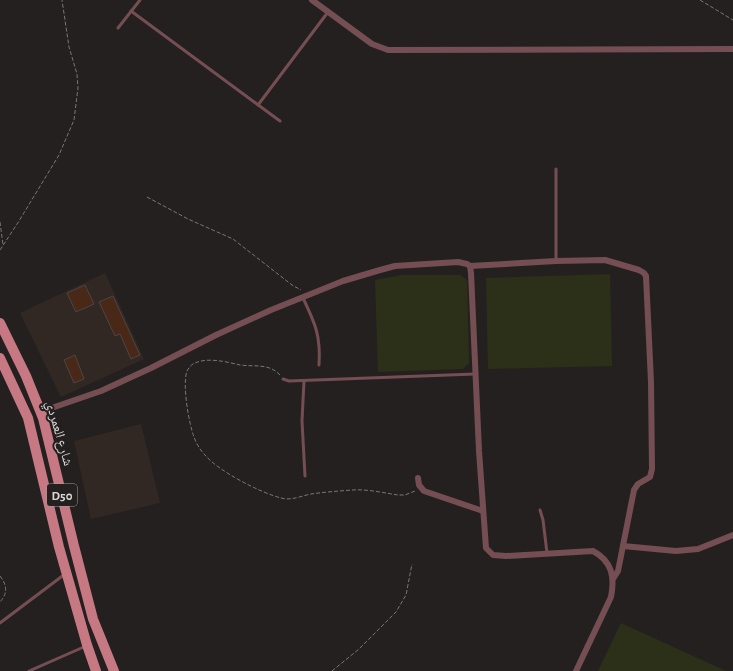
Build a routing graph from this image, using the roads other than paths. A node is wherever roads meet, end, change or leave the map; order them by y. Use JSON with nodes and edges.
{"nodes":[{"id":1,"x":140,"y":0,"type":"edge"},
{"id":2,"x":312,"y":0,"type":"edge"},
{"id":3,"x":131,"y":11,"type":"junction"},
{"id":4,"x":328,"y":12,"type":"junction"},
{"id":5,"x":118,"y":28,"type":"dead end"},
{"id":6,"x":733,"y":49,"type":"edge"},
{"id":7,"x":258,"y":105,"type":"junction"},
{"id":8,"x":280,"y":121,"type":"dead end"},
{"id":9,"x":556,"y":170,"type":"dead end"},
{"id":10,"x":556,"y":261,"type":"junction"},
{"id":11,"x":470,"y":266,"type":"junction"},
{"id":12,"x":302,"y":297,"type":"junction"},
{"id":13,"x":0,"y":323,"type":"edge"},
{"id":14,"x":0,"y":358,"type":"edge"},
{"id":15,"x":319,"y":365,"type":"dead end"},
{"id":16,"x":475,"y":374,"type":"junction"},
{"id":17,"x":283,"y":379,"type":"road end"},
{"id":18,"x":304,"y":381,"type":"junction"},
{"id":19,"x":40,"y":412,"type":"junction"},
{"id":20,"x":305,"y":476,"type":"dead end"},
{"id":21,"x":418,"y":478,"type":"dead end"},
{"id":22,"x":540,"y":510,"type":"dead end"},
{"id":23,"x":483,"y":511,"type":"junction"},
{"id":24,"x":733,"y":535,"type":"edge"},
{"id":25,"x":623,"y":546,"type":"junction"},
{"id":26,"x":548,"y":553,"type":"junction"},
{"id":27,"x":66,"y":573,"type":"junction"},
{"id":28,"x":612,"y":580,"type":"junction"},
{"id":29,"x":0,"y":623,"type":"edge"},
{"id":30,"x":87,"y":645,"type":"junction"},
{"id":31,"x":29,"y":671,"type":"edge"},
{"id":32,"x":96,"y":671,"type":"edge"},
{"id":33,"x":114,"y":671,"type":"edge"},
{"id":34,"x":576,"y":671,"type":"edge"}],
"edges":[{"from":1,"to":3,"type":"lane"},
{"from":2,"to":4,"type":"street"},
{"from":3,"to":5,"type":"lane"},
{"from":3,"to":7,"type":"lane"},
{"from":4,"to":6,"type":"street"},
{"from":4,"to":7,"type":"lane"},
{"from":7,"to":8,"type":"lane"},
{"from":9,"to":10,"type":"lane"},
{"from":10,"to":11,"type":"street"},
{"from":10,"to":25,"type":"street"},
{"from":11,"to":12,"type":"street"},
{"from":11,"to":16,"type":"street"},
{"from":12,"to":15,"type":"lane"},
{"from":12,"to":19,"type":"street"},
{"from":13,"to":19,"type":"main road","name":"شارع العمردي","number":"D50"},
{"from":14,"to":27,"type":"main road","name":"شارع العمردي","number":"D50"},
{"from":16,"to":18,"type":"lane"},
{"from":16,"to":23,"type":"street"},
{"from":17,"to":18,"type":"lane"},
{"from":18,"to":20,"type":"lane"},
{"from":19,"to":33,"type":"main road","name":"شارع العمردي","number":"D50"},
{"from":21,"to":23,"type":"street"},
{"from":22,"to":26,"type":"lane"},
{"from":23,"to":26,"type":"street"},
{"from":24,"to":25,"type":"street"},
{"from":25,"to":28,"type":"street"},
{"from":26,"to":28,"type":"street"},
{"from":27,"to":29,"type":"lane"},
{"from":27,"to":30,"type":"main road","name":"شارع العمردي","number":"D50"},
{"from":28,"to":34,"type":"street"},
{"from":30,"to":31,"type":"lane"},
{"from":30,"to":32,"type":"main road","name":"شارع العمردي","number":"D50"}]}
